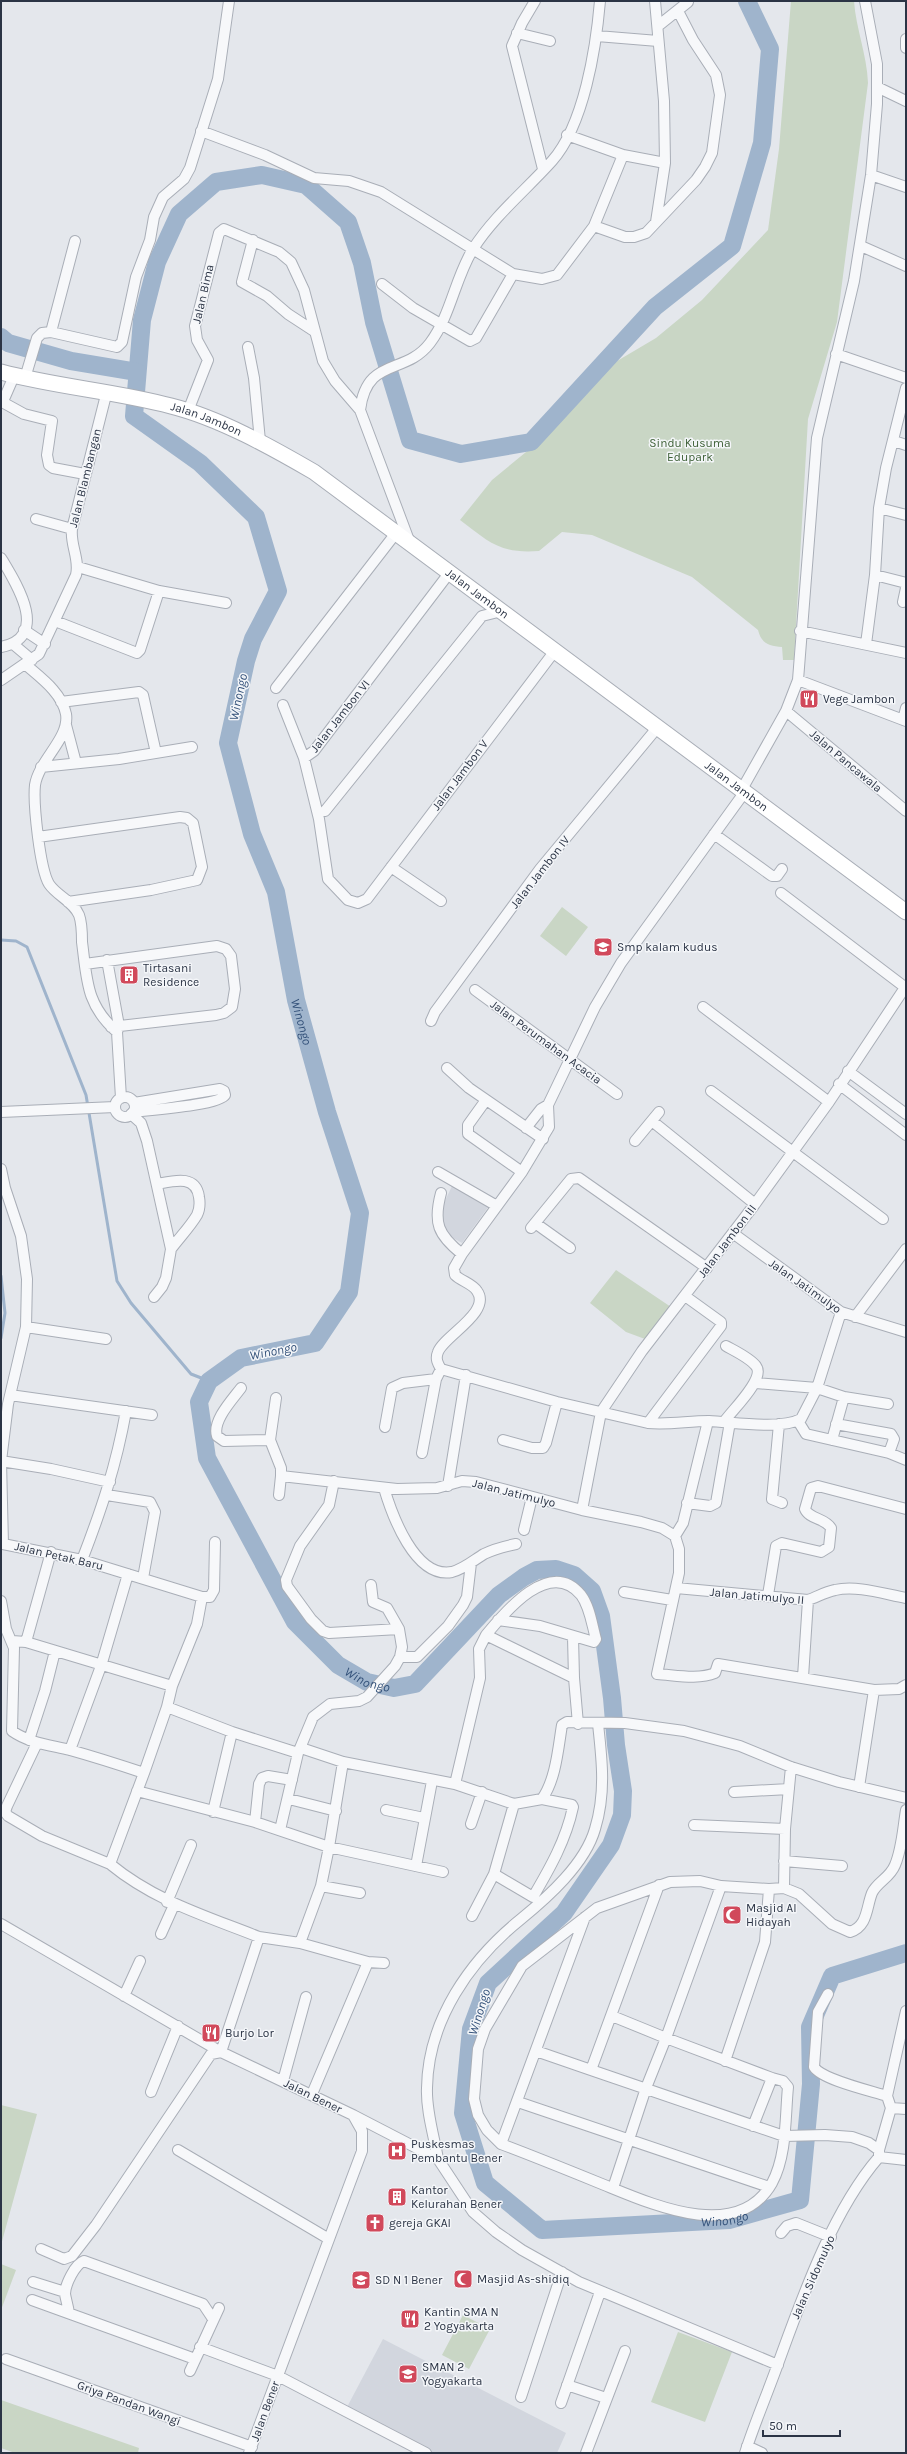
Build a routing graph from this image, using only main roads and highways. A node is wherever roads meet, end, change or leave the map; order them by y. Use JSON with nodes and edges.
{"nodes":[{"id":1,"x":13,"y":375,"type":"edge"},
{"id":2,"x":906,"y":912,"type":"edge"}],
"edges":[{"from":1,"to":2,"type":"main road","name":"Jalan Jambon"}]}
